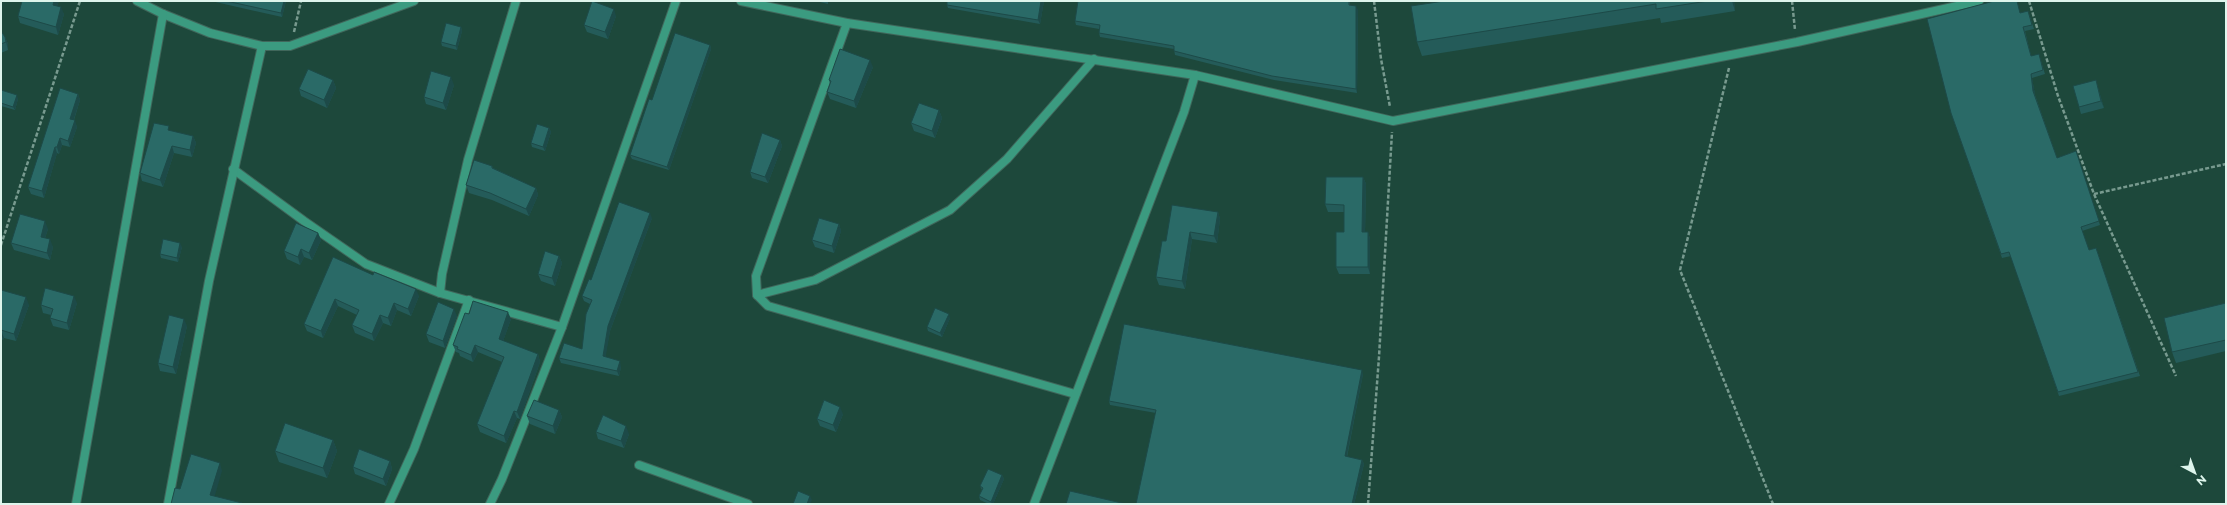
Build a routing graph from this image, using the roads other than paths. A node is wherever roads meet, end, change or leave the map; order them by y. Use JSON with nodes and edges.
{"nodes":[{"id":1,"x":137,"y":1,"type":"edge"},
{"id":2,"x":414,"y":1,"type":"edge"},
{"id":3,"x":516,"y":1,"type":"edge"},
{"id":4,"x":676,"y":1,"type":"edge"},
{"id":5,"x":740,"y":1,"type":"edge"},
{"id":6,"x":1979,"y":1,"type":"edge"},
{"id":7,"x":163,"y":14,"type":"junction"},
{"id":8,"x":847,"y":23,"type":"junction"},
{"id":9,"x":262,"y":46,"type":"junction"},
{"id":10,"x":1094,"y":59,"type":"junction"},
{"id":11,"x":1195,"y":74,"type":"junction"},
{"id":12,"x":233,"y":168,"type":"junction"},
{"id":13,"x":440,"y":293,"type":"junction"},
{"id":14,"x":757,"y":295,"type":"junction"},
{"id":15,"x":468,"y":300,"type":"junction"},
{"id":16,"x":562,"y":327,"type":"junction"},
{"id":17,"x":1075,"y":394,"type":"junction"},
{"id":18,"x":639,"y":465,"type":"dead end"},
{"id":19,"x":76,"y":504,"type":"edge"},
{"id":20,"x":168,"y":504,"type":"edge"},
{"id":21,"x":389,"y":504,"type":"edge"},
{"id":22,"x":490,"y":504,"type":"edge"},
{"id":23,"x":748,"y":504,"type":"edge"},
{"id":24,"x":1034,"y":504,"type":"edge"}],
"edges":[{"from":1,"to":7,"type":"street"},
{"from":2,"to":9,"type":"street"},
{"from":3,"to":13,"type":"street"},
{"from":4,"to":16,"type":"street"},
{"from":5,"to":8,"type":"street"},
{"from":6,"to":11,"type":"street"},
{"from":7,"to":9,"type":"street"},
{"from":7,"to":19,"type":"street"},
{"from":8,"to":10,"type":"street"},
{"from":8,"to":14,"type":"street"},
{"from":9,"to":12,"type":"street"},
{"from":10,"to":11,"type":"street"},
{"from":10,"to":14,"type":"street"},
{"from":11,"to":17,"type":"street"},
{"from":12,"to":13,"type":"street"},
{"from":12,"to":20,"type":"street"},
{"from":13,"to":15,"type":"street"},
{"from":14,"to":17,"type":"street"},
{"from":15,"to":16,"type":"street"},
{"from":15,"to":21,"type":"street"},
{"from":16,"to":22,"type":"street"},
{"from":17,"to":24,"type":"street"},
{"from":18,"to":23,"type":"street"}]}
